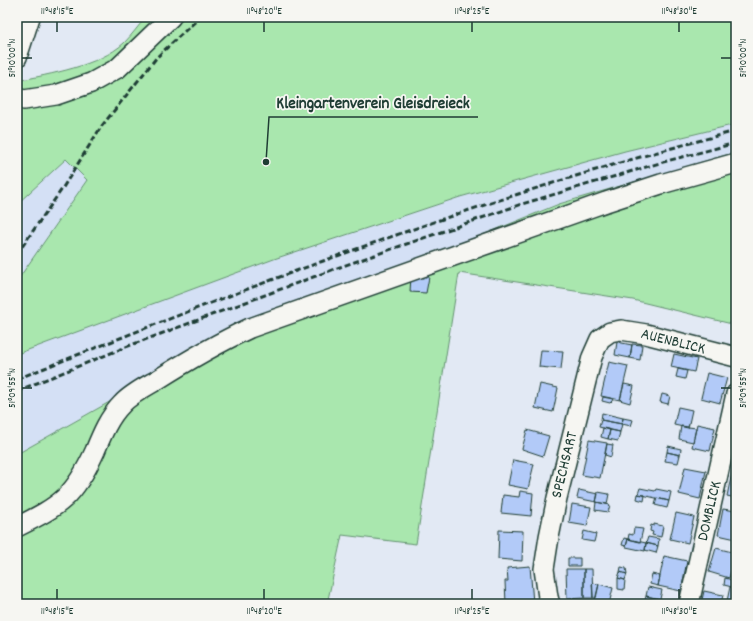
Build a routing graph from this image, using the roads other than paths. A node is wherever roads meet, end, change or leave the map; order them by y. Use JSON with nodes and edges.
{"nodes":[{"id":1,"x":30,"y":17,"type":"edge"},
{"id":2,"x":171,"y":17,"type":"edge"},
{"id":3,"x":17,"y":57,"type":"edge"},
{"id":4,"x":17,"y":98,"type":"edge"},
{"id":5,"x":736,"y":163,"type":"edge"},
{"id":6,"x":610,"y":332,"type":"joint"},
{"id":7,"x":736,"y":357,"type":"edge"},
{"id":8,"x":736,"y":394,"type":"edge"},
{"id":9,"x":17,"y":527,"type":"edge"},
{"id":10,"x":550,"y":604,"type":"edge"},
{"id":11,"x":689,"y":604,"type":"edge"}],
"edges":[{"from":1,"to":3,"type":"street"},
{"from":2,"to":4,"type":"street"},
{"from":5,"to":9,"type":"street"},
{"from":6,"to":7,"type":"street","name":"AUENBLICK"},
{"from":6,"to":10,"type":"street","name":"SPECHSART"},
{"from":8,"to":11,"type":"street","name":"DOMBLICK"}]}
